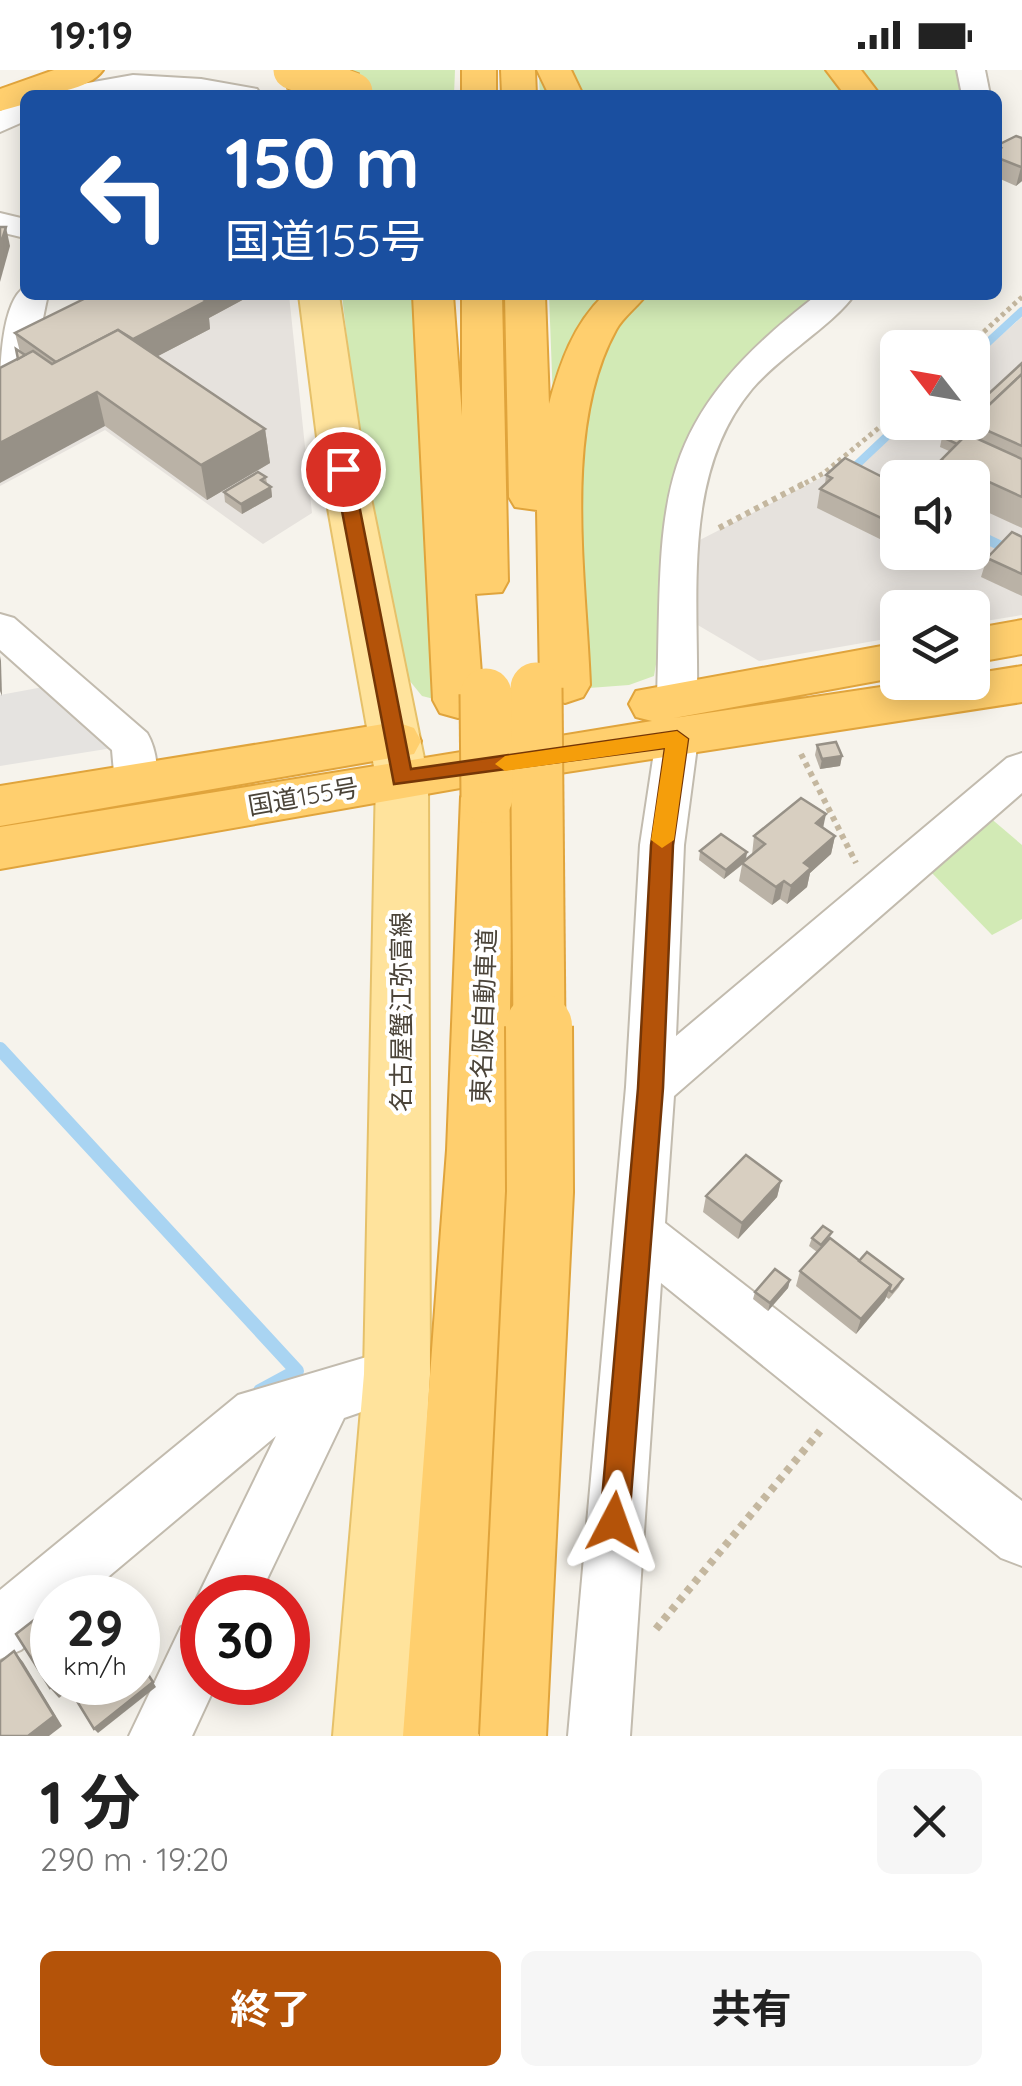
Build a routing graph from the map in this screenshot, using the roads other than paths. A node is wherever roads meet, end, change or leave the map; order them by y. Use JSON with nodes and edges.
{"nodes":[{"id":1,"x":25,"y":70,"type":"edge"},
{"id":2,"x":86,"y":70,"type":"edge"},
{"id":3,"x":293,"y":70,"type":"edge"},
{"id":4,"x":843,"y":70,"type":"edge"},
{"id":5,"x":0,"y":81,"type":"edge"},
{"id":6,"x":32,"y":90,"type":"edge"},
{"id":7,"x":90,"y":90,"type":"edge"},
{"id":8,"x":220,"y":90,"type":"edge"},
{"id":9,"x":345,"y":90,"type":"edge"},
{"id":10,"x":859,"y":90,"type":"edge"},
{"id":11,"x":31,"y":300,"type":"edge"},
{"id":12,"x":320,"y":300,"type":"edge"},
{"id":13,"x":434,"y":300,"type":"edge"},
{"id":14,"x":482,"y":300,"type":"edge"},
{"id":15,"x":525,"y":300,"type":"edge"},
{"id":16,"x":621,"y":300,"type":"edge"},
{"id":17,"x":832,"y":300,"type":"edge"},
{"id":18,"x":0,"y":390,"type":"edge"},
{"id":19,"x":0,"y":628,"type":"edge"},
{"id":20,"x":1022,"y":637,"type":"edge"},
{"id":21,"x":990,"y":643,"type":"edge"},
{"id":22,"x":880,"y":665,"type":"edge"},
{"id":23,"x":1022,"y":684,"type":"edge"},
{"id":24,"x":512,"y":692,"type":"junction"},
{"id":25,"x":677,"y":720,"type":"junction"},
{"id":26,"x":400,"y":760,"type":"junction"},
{"id":27,"x":1022,"y":769,"type":"edge"},
{"id":28,"x":136,"y":784,"type":"junction"},
{"id":29,"x":0,"y":806,"type":"edge"},
{"id":30,"x":0,"y":848,"type":"edge"},
{"id":31,"x":650,"y":1088,"type":"junction"},
{"id":32,"x":638,"y":1232,"type":"junction"},
{"id":33,"x":397,"y":1374,"type":"junction"},
{"id":34,"x":324,"y":1396,"type":"junction"},
{"id":35,"x":1022,"y":1538,"type":"edge"},
{"id":36,"x":238,"y":1575,"type":"edge"},
{"id":37,"x":0,"y":1629,"type":"edge"},
{"id":38,"x":180,"y":1694,"type":"edge"},
{"id":39,"x":160,"y":1736,"type":"edge"},
{"id":40,"x":372,"y":1736,"type":"edge"},
{"id":41,"x":441,"y":1736,"type":"edge"},
{"id":42,"x":513,"y":1736,"type":"edge"},
{"id":43,"x":599,"y":1736,"type":"edge"}],
"edges":[{"from":1,"to":5,"type":"highway"},
{"from":2,"to":6,"type":"highway"},
{"from":3,"to":9,"type":"highway","bridge":true},
{"from":4,"to":10,"type":"highway"},
{"from":7,"to":8,"type":"street"},
{"from":11,"to":18,"type":"street"},
{"from":12,"to":26,"type":"main road","name":"名古屋蟹江弥富線"},
{"from":13,"to":24,"type":"highway"},
{"from":14,"to":24,"type":"highway"},
{"from":15,"to":24,"type":"highway"},
{"from":16,"to":24,"type":"highway"},
{"from":17,"to":25,"type":"street"},
{"from":19,"to":28,"type":"street"},
{"from":20,"to":21,"type":"highway"},
{"from":22,"to":25,"type":"highway","name":"国道155号"},
{"from":23,"to":25,"type":"highway","name":"国道155号"},
{"from":24,"to":41,"type":"highway","name":"東名阪自動車道","bridge":true},
{"from":24,"to":42,"type":"highway","bridge":true},
{"from":25,"to":26,"type":"highway","name":"国道155号"},
{"from":25,"to":31,"type":"street"},
{"from":26,"to":28,"type":"highway","name":"国道155号"},
{"from":26,"to":30,"type":"highway","name":"国道155号"},
{"from":26,"to":33,"type":"main road","name":"名古屋蟹江弥富線"},
{"from":27,"to":31,"type":"street"},
{"from":28,"to":29,"type":"highway","name":"国道155号"},
{"from":31,"to":32,"type":"street"},
{"from":32,"to":35,"type":"street"},
{"from":32,"to":43,"type":"street"},
{"from":33,"to":34,"type":"street"},
{"from":33,"to":40,"type":"main road","name":"名古屋蟹江弥富線"},
{"from":34,"to":36,"type":"street"},
{"from":34,"to":37,"type":"street"},
{"from":38,"to":39,"type":"street"}]}
